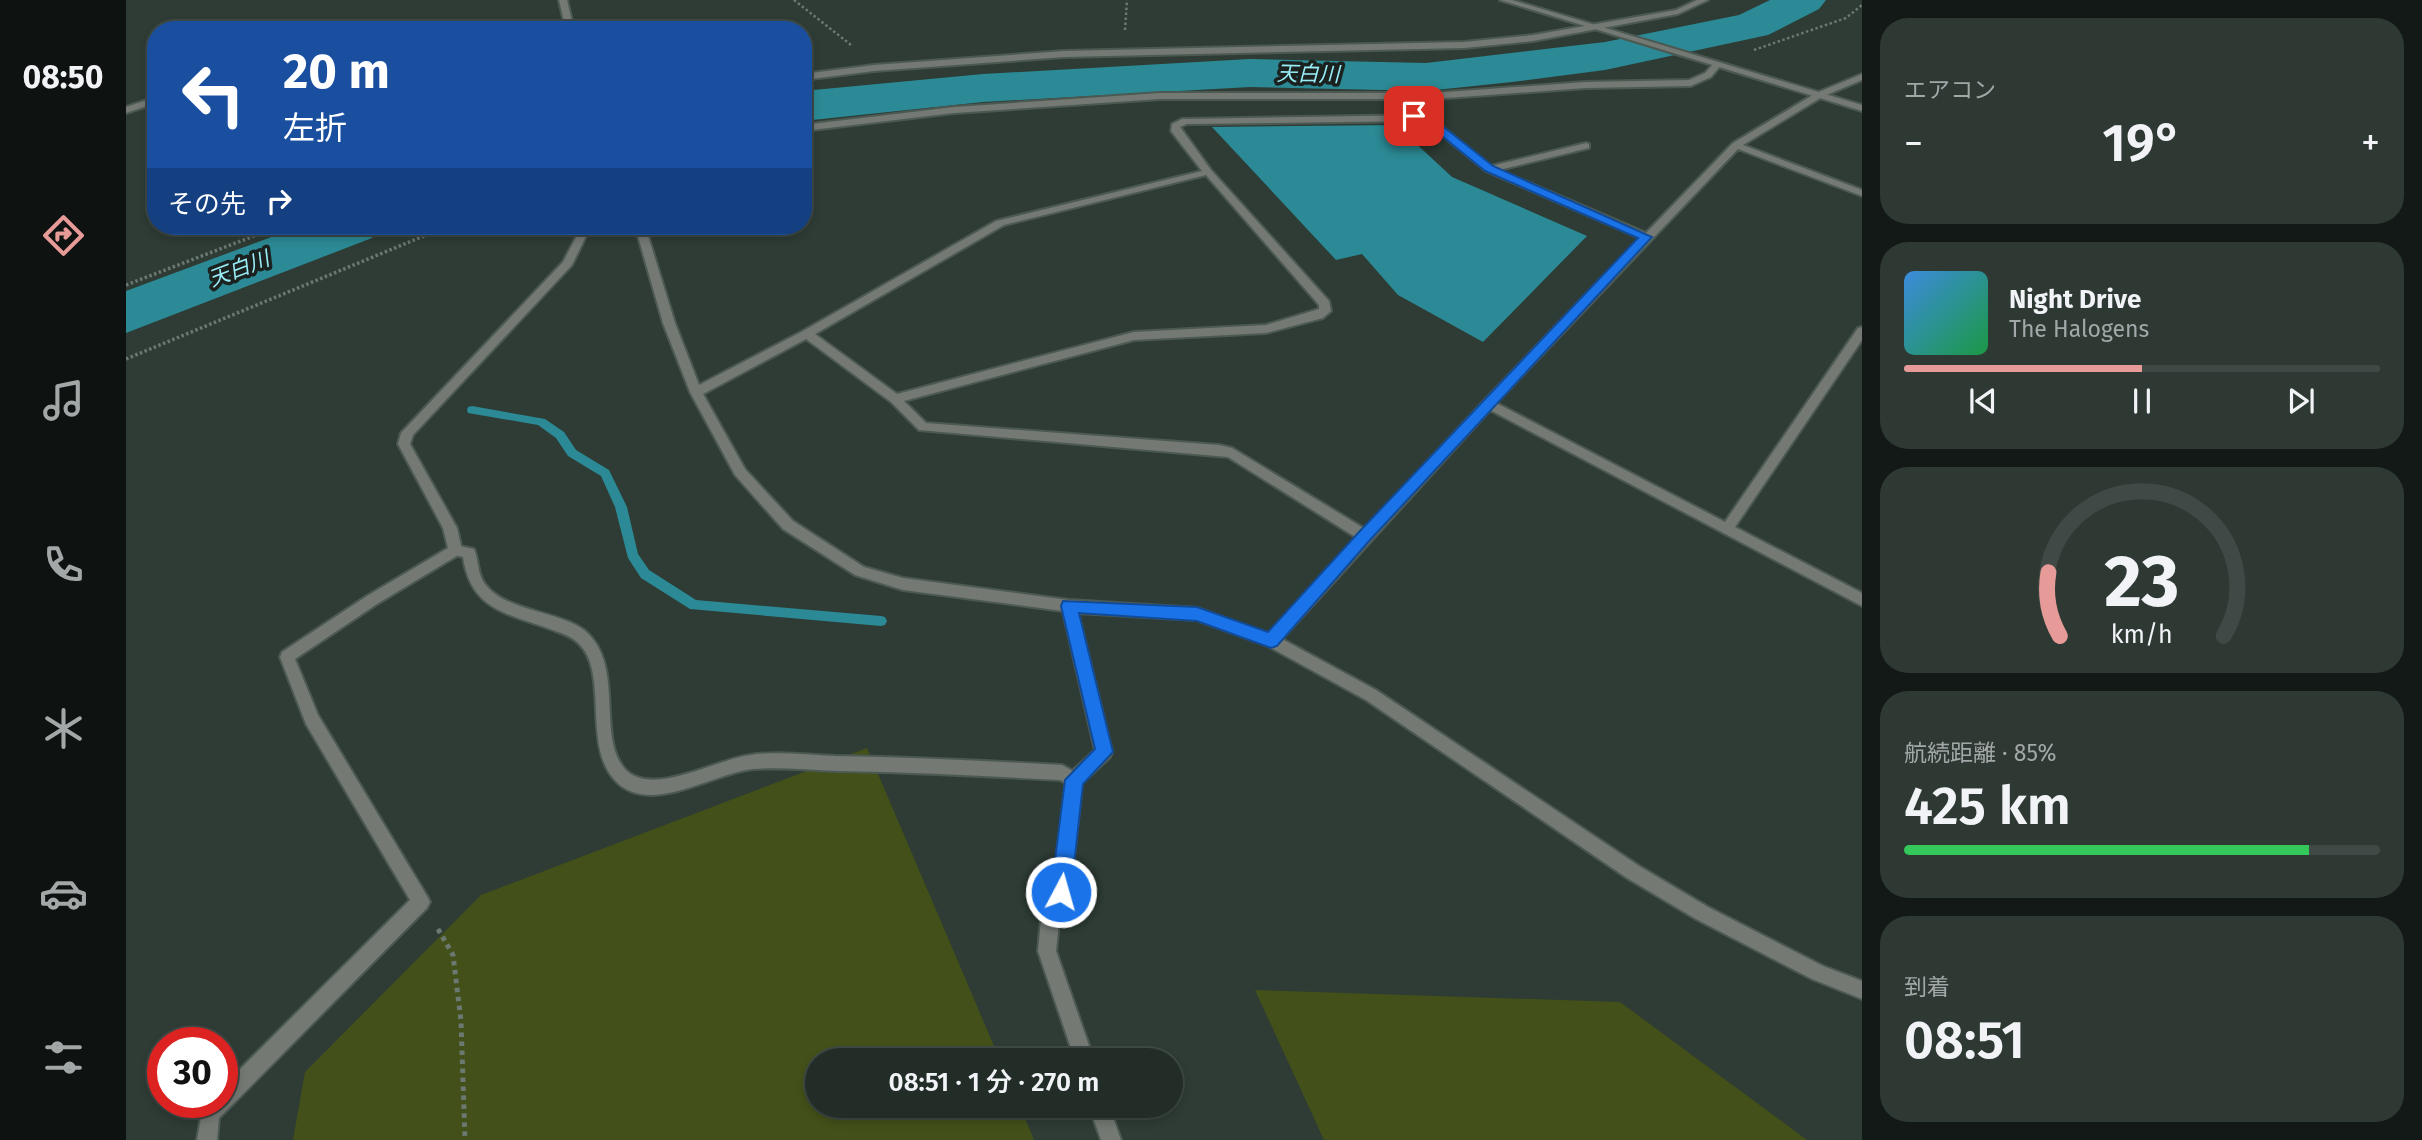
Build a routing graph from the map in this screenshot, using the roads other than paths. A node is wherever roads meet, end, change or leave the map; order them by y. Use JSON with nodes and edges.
{"nodes":[{"id":1,"x":564,"y":0,"type":"edge"},
{"id":2,"x":1504,"y":0,"type":"edge"},
{"id":3,"x":1704,"y":0,"type":"edge"},
{"id":4,"x":568,"y":21,"type":"edge"},
{"id":5,"x":1590,"y":26,"type":"junction"},
{"id":6,"x":1717,"y":65,"type":"junction"},
{"id":7,"x":812,"y":76,"type":"edge"},
{"id":8,"x":1862,"y":77,"type":"edge"},
{"id":9,"x":1819,"y":96,"type":"junction"},
{"id":10,"x":147,"y":103,"type":"edge"},
{"id":11,"x":1862,"y":108,"type":"edge"},
{"id":12,"x":126,"y":110,"type":"edge"},
{"id":13,"x":812,"y":127,"type":"edge"},
{"id":14,"x":1736,"y":145,"type":"junction"},
{"id":15,"x":1586,"y":146,"type":"dead end"},
{"id":16,"x":1489,"y":169,"type":"junction"},
{"id":17,"x":1208,"y":172,"type":"junction"},
{"id":18,"x":1862,"y":193,"type":"edge"},
{"id":19,"x":581,"y":235,"type":"edge"},
{"id":20,"x":643,"y":235,"type":"edge"},
{"id":21,"x":1646,"y":237,"type":"junction"},
{"id":22,"x":1862,"y":331,"type":"edge"},
{"id":23,"x":807,"y":334,"type":"junction"},
{"id":24,"x":696,"y":392,"type":"junction"},
{"id":25,"x":895,"y":400,"type":"junction"},
{"id":26,"x":1488,"y":404,"type":"junction"},
{"id":27,"x":1727,"y":529,"type":"junction"},
{"id":28,"x":1365,"y":536,"type":"junction"},
{"id":29,"x":455,"y":550,"type":"junction"},
{"id":30,"x":1862,"y":600,"type":"edge"},
{"id":31,"x":1069,"y":606,"type":"junction"},
{"id":32,"x":1271,"y":641,"type":"junction"},
{"id":33,"x":1074,"y":780,"type":"junction"},
{"id":34,"x":1862,"y":990,"type":"edge"},
{"id":35,"x":1080,"y":1048,"type":"edge"},
{"id":36,"x":238,"y":1086,"type":"edge"},
{"id":37,"x":209,"y":1118,"type":"edge"},
{"id":38,"x":1103,"y":1118,"type":"edge"},
{"id":39,"x":207,"y":1140,"type":"edge"},
{"id":40,"x":1111,"y":1140,"type":"edge"}],
"edges":[{"from":1,"to":4,"type":"street"},
{"from":2,"to":5,"type":"street"},
{"from":3,"to":5,"type":"street"},
{"from":5,"to":6,"type":"street"},
{"from":5,"to":7,"type":"street"},
{"from":6,"to":9,"type":"street"},
{"from":6,"to":13,"type":"street"},
{"from":8,"to":9,"type":"street"},
{"from":9,"to":11,"type":"street"},
{"from":9,"to":14,"type":"street"},
{"from":10,"to":12,"type":"street"},
{"from":14,"to":18,"type":"street"},
{"from":14,"to":21,"type":"street"},
{"from":15,"to":16,"type":"street"},
{"from":16,"to":17,"type":"street"},
{"from":16,"to":21,"type":"street"},
{"from":17,"to":23,"type":"street"},
{"from":17,"to":25,"type":"street"},
{"from":19,"to":29,"type":"street"},
{"from":20,"to":24,"type":"street"},
{"from":21,"to":26,"type":"street"},
{"from":22,"to":27,"type":"street"},
{"from":23,"to":24,"type":"street"},
{"from":23,"to":25,"type":"street"},
{"from":24,"to":31,"type":"street"},
{"from":25,"to":28,"type":"street"},
{"from":26,"to":27,"type":"street"},
{"from":26,"to":28,"type":"street"},
{"from":27,"to":30,"type":"street"},
{"from":28,"to":32,"type":"street"},
{"from":29,"to":33,"type":"street"},
{"from":29,"to":36,"type":"street"},
{"from":31,"to":32,"type":"street"},
{"from":31,"to":33,"type":"street"},
{"from":32,"to":34,"type":"street"},
{"from":33,"to":35,"type":"street"},
{"from":37,"to":39,"type":"street"},
{"from":38,"to":40,"type":"street"}]}
